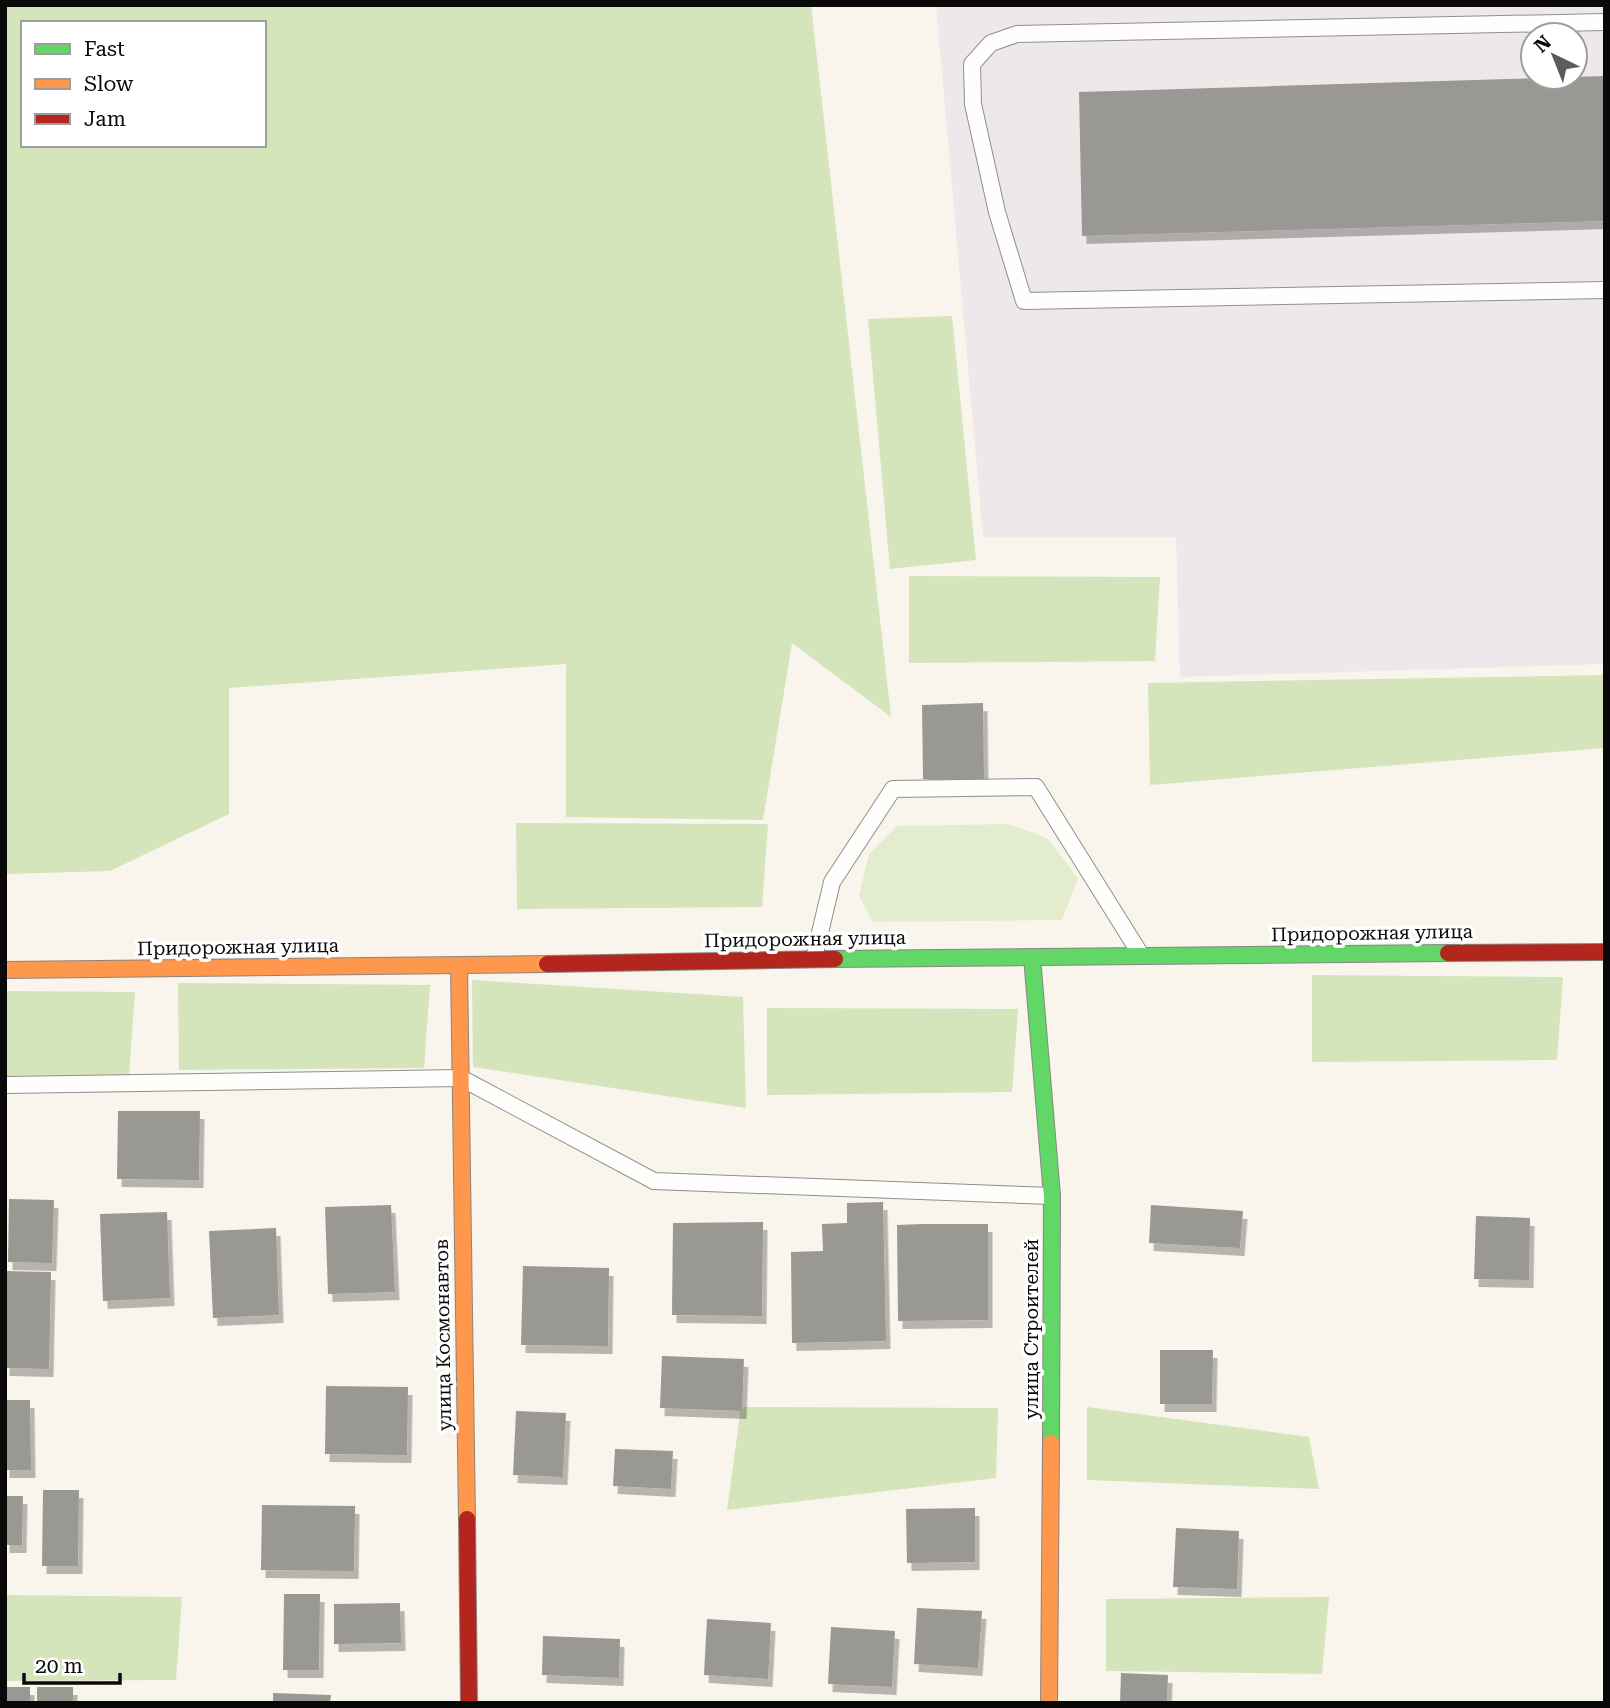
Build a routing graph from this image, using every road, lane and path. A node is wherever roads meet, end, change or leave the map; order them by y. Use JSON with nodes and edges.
{"nodes":[{"id":1,"x":1605,"y":22,"type":"edge"},
{"id":2,"x":1605,"y":290,"type":"edge"},
{"id":3,"x":1605,"y":952,"type":"edge"},
{"id":4,"x":1032,"y":957,"type":"junction"},
{"id":5,"x":1143,"y":957,"type":"junction"},
{"id":6,"x":813,"y":959,"type":"junction"},
{"id":7,"x":459,"y":966,"type":"junction"},
{"id":8,"x":5,"y":970,"type":"edge"},
{"id":9,"x":461,"y":1078,"type":"junction"},
{"id":10,"x":5,"y":1085,"type":"edge"},
{"id":11,"x":1052,"y":1196,"type":"junction"},
{"id":12,"x":469,"y":1703,"type":"edge"},
{"id":13,"x":1049,"y":1703,"type":"edge"}],
"edges":[{"from":1,"to":2,"type":"lane"},
{"from":3,"to":5,"type":"main road","name":"Придорожная улица"},
{"from":4,"to":5,"type":"main road","name":"Придорожная улица"},
{"from":4,"to":6,"type":"main road","name":"Придорожная улица"},
{"from":4,"to":11,"type":"main road","name":"улица Строителей"},
{"from":5,"to":6,"type":"lane"},
{"from":6,"to":7,"type":"main road","name":"Придорожная улица"},
{"from":7,"to":8,"type":"main road","name":"Придорожная улица"},
{"from":7,"to":9,"type":"main road","name":"улица Космонавтов"},
{"from":9,"to":10,"type":"lane"},
{"from":9,"to":11,"type":"lane"},
{"from":9,"to":12,"type":"main road","name":"улица Космонавтов"},
{"from":11,"to":13,"type":"main road","name":"улица Строителей"}]}
